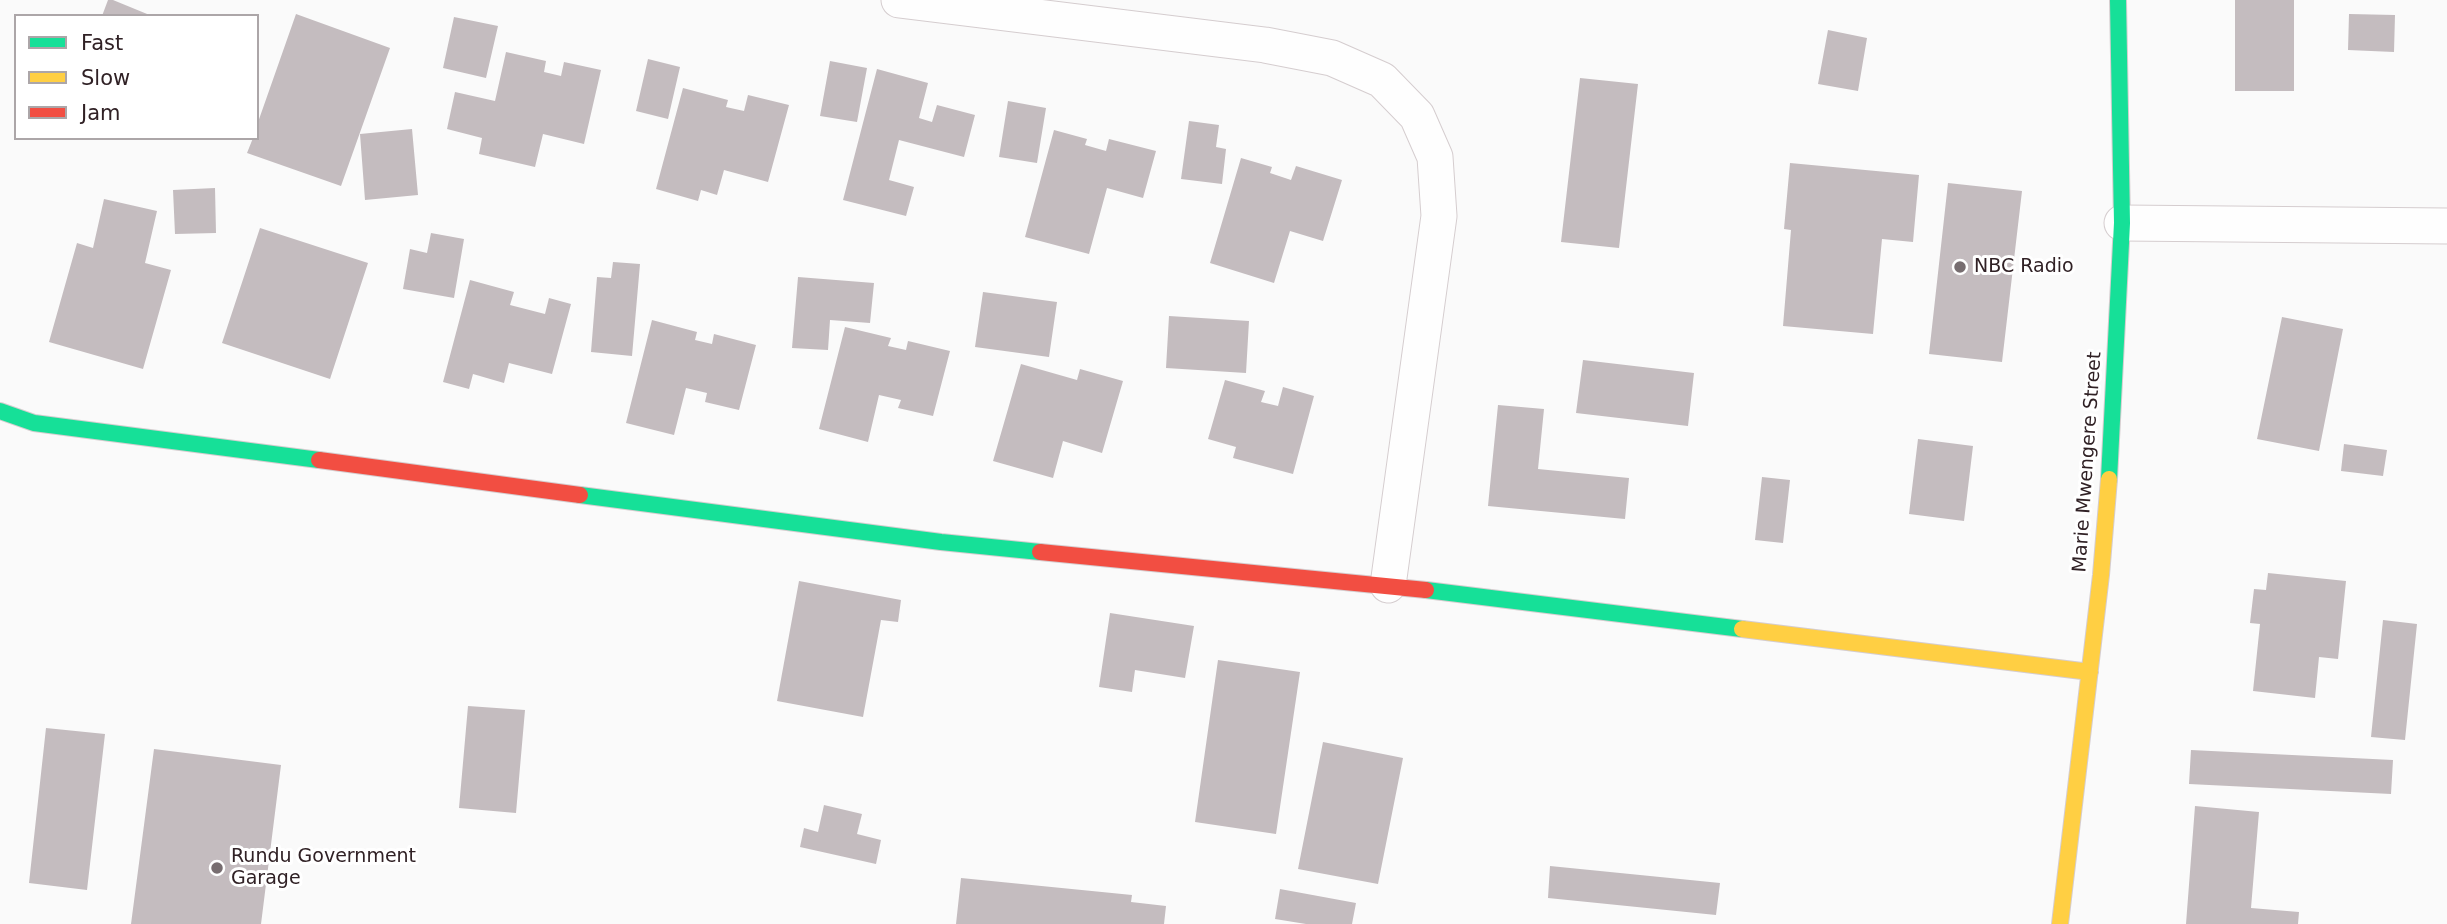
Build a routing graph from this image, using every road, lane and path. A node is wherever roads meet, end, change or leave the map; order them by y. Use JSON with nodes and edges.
{"nodes":[{"id":1,"x":899,"y":0,"type":"edge"},
{"id":2,"x":2118,"y":0,"type":"edge"},
{"id":3,"x":970,"y":4,"type":"edge"},
{"id":4,"x":2122,"y":223,"type":"junction"},
{"id":5,"x":2447,"y":226,"type":"edge"},
{"id":6,"x":0,"y":411,"type":"edge"},
{"id":7,"x":1388,"y":585,"type":"junction"},
{"id":8,"x":2090,"y":672,"type":"junction"},
{"id":9,"x":2060,"y":924,"type":"edge"}],
"edges":[{"from":1,"to":3,"type":"street"},
{"from":2,"to":4,"type":"street","name":"Marie Mwengere Street"},
{"from":3,"to":7,"type":"street"},
{"from":4,"to":5,"type":"street"},
{"from":4,"to":8,"type":"street","name":"Marie Mwengere Street"},
{"from":6,"to":7,"type":"street"},
{"from":7,"to":8,"type":"street"},
{"from":8,"to":9,"type":"street","name":"Marie Mwengere Street"}]}
